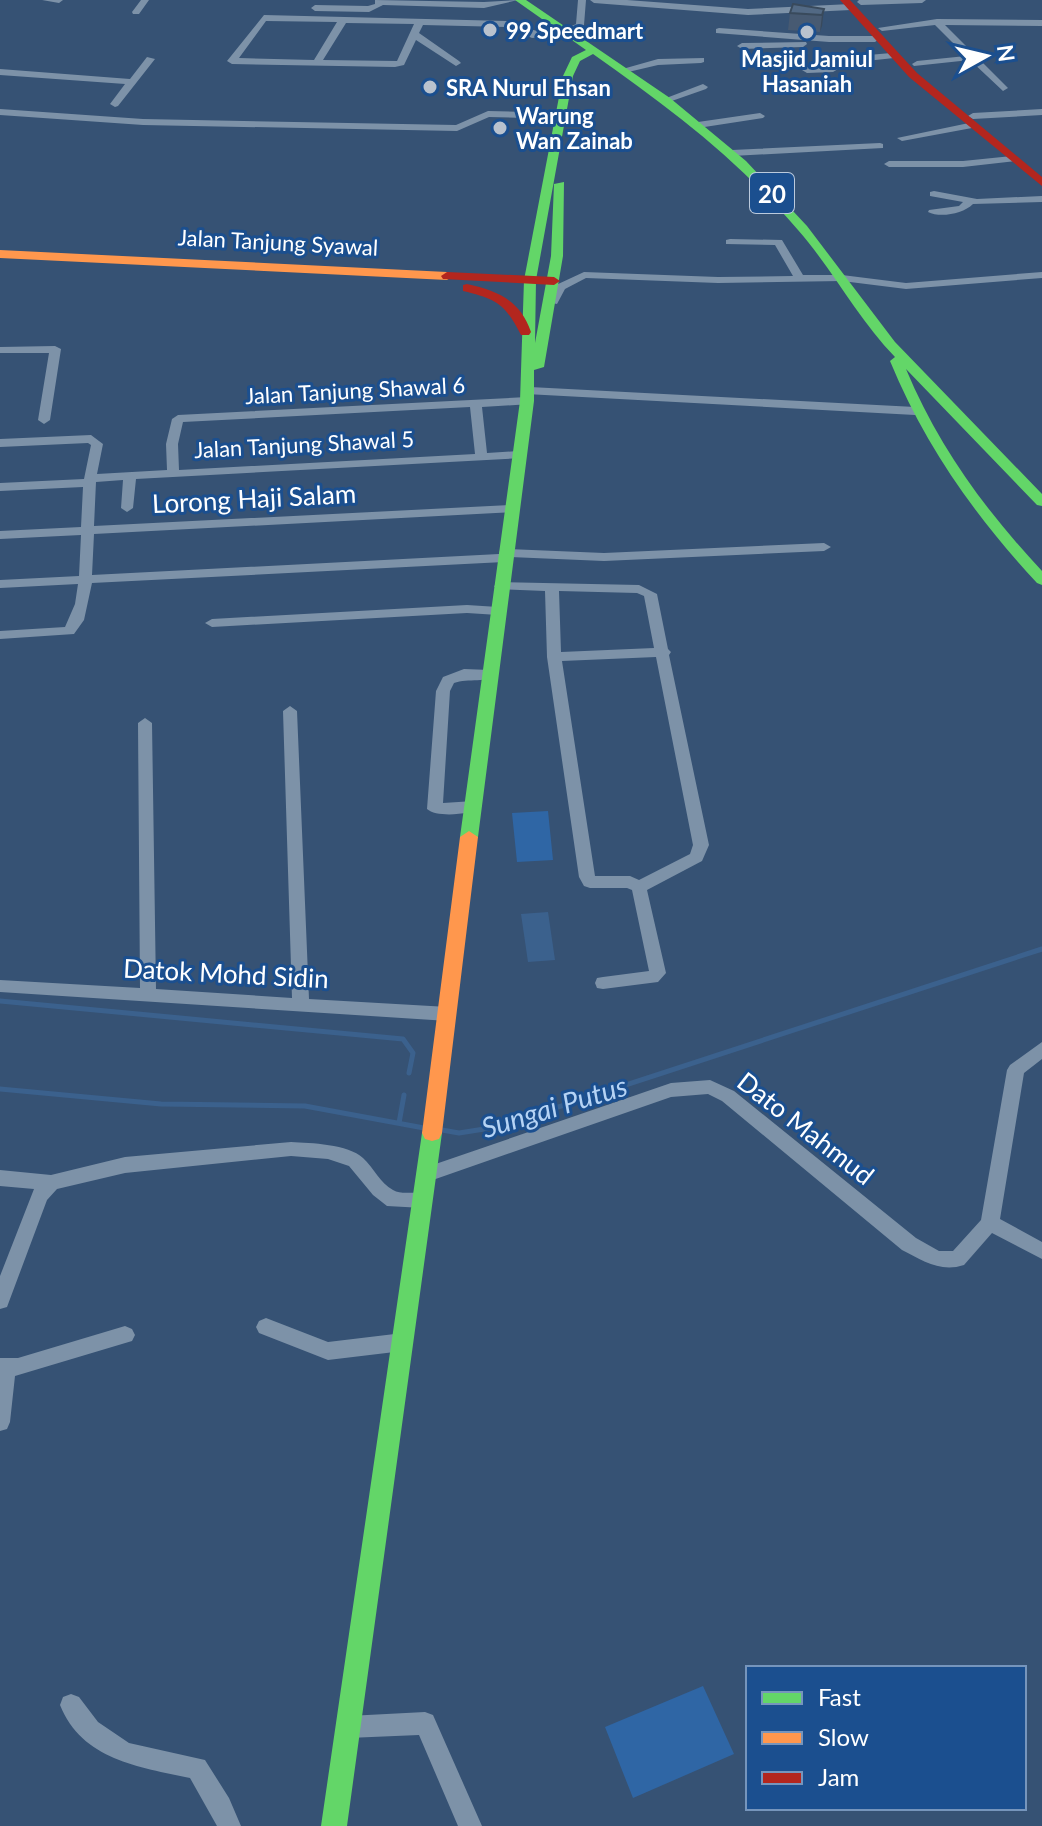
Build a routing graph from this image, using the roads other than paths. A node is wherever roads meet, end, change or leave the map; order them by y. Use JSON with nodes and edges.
{"nodes":[{"id":1,"x":46,"y":0,"type":"edge"},
{"id":2,"x":59,"y":0,"type":"edge"},
{"id":3,"x":145,"y":0,"type":"edge"},
{"id":4,"x":517,"y":0,"type":"edge"},
{"id":5,"x":582,"y":0,"type":"edge"},
{"id":6,"x":594,"y":0,"type":"edge"},
{"id":7,"x":922,"y":0,"type":"edge"},
{"id":8,"x":379,"y":1,"type":"edge"},
{"id":9,"x":854,"y":2,"type":"edge"},
{"id":10,"x":259,"y":7,"type":"dead end"},
{"id":11,"x":136,"y":12,"type":"dead end"},
{"id":12,"x":343,"y":20,"type":"junction"},
{"id":13,"x":420,"y":22,"type":"junction"},
{"id":14,"x":937,"y":22,"type":"junction"},
{"id":15,"x":1037,"y":23,"type":"edge"},
{"id":16,"x":719,"y":31,"type":"dead end"},
{"id":17,"x":414,"y":34,"type":"junction"},
{"id":18,"x":569,"y":34,"type":"junction"},
{"id":19,"x":1042,"y":35,"type":"edge"},
{"id":20,"x":872,"y":36,"type":"junction"},
{"id":21,"x":742,"y":46,"type":"dead end"},
{"id":22,"x":595,"y":52,"type":"junction"},
{"id":23,"x":891,"y":56,"type":"junction"},
{"id":24,"x":969,"y":58,"type":"junction"},
{"id":25,"x":150,"y":59,"type":"dead end"},
{"id":26,"x":701,"y":60,"type":"dead end"},
{"id":27,"x":317,"y":63,"type":"junction"},
{"id":28,"x":456,"y":63,"type":"dead end"},
{"id":29,"x":917,"y":64,"type":"junction"},
{"id":30,"x":569,"y":67,"type":"junction"},
{"id":31,"x":624,"y":70,"type":"junction"},
{"id":32,"x":807,"y":70,"type":"dead end"},
{"id":33,"x":0,"y":72,"type":"edge"},
{"id":34,"x":132,"y":82,"type":"junction"},
{"id":35,"x":703,"y":87,"type":"dead end"},
{"id":36,"x":1003,"y":88,"type":"dead end"},
{"id":37,"x":666,"y":100,"type":"junction"},
{"id":38,"x":115,"y":104,"type":"dead end"},
{"id":39,"x":0,"y":112,"type":"edge"},
{"id":40,"x":1042,"y":112,"type":"edge"},
{"id":41,"x":760,"y":116,"type":"dead end"},
{"id":42,"x":560,"y":120,"type":"junction"},
{"id":43,"x":971,"y":121,"type":"junction"},
{"id":44,"x":698,"y":125,"type":"junction"},
{"id":45,"x":902,"y":138,"type":"dead end"},
{"id":46,"x":880,"y":146,"type":"dead end"},
{"id":47,"x":732,"y":153,"type":"junction"},
{"id":48,"x":1012,"y":159,"type":"junction"},
{"id":49,"x":889,"y":164,"type":"dead end"},
{"id":50,"x":1042,"y":170,"type":"edge"},
{"id":51,"x":1042,"y":183,"type":"edge"},
{"id":52,"x":934,"y":194,"type":"dead end"},
{"id":53,"x":1042,"y":199,"type":"edge"},
{"id":54,"x":969,"y":202,"type":"junction"},
{"id":55,"x":933,"y":212,"type":"dead end"},
{"id":56,"x":730,"y":242,"type":"dead end"},
{"id":57,"x":538,"y":245,"type":"junction"},
{"id":58,"x":0,"y":254,"type":"edge"},
{"id":59,"x":557,"y":256,"type":"junction"},
{"id":60,"x":0,"y":265,"type":"edge"},
{"id":61,"x":584,"y":275,"type":"junction"},
{"id":62,"x":1042,"y":275,"type":"edge"},
{"id":63,"x":842,"y":278,"type":"junction"},
{"id":64,"x":800,"y":279,"type":"junction"},
{"id":65,"x":446,"y":280,"type":"junction"},
{"id":66,"x":530,"y":284,"type":"junction"},
{"id":67,"x":553,"y":286,"type":"junction"},
{"id":68,"x":549,"y":312,"type":"junction"},
{"id":69,"x":526,"y":336,"type":"junction"},
{"id":70,"x":890,"y":345,"type":"junction"},
{"id":71,"x":0,"y":350,"type":"edge"},
{"id":72,"x":528,"y":396,"type":"junction"},
{"id":73,"x":476,"y":405,"type":"junction"},
{"id":74,"x":915,"y":411,"type":"junction"},
{"id":75,"x":44,"y":420,"type":"dead end"},
{"id":76,"x":0,"y":443,"type":"edge"},
{"id":77,"x":990,"y":449,"type":"junction"},
{"id":78,"x":936,"y":454,"type":"junction"},
{"id":79,"x":481,"y":455,"type":"junction"},
{"id":80,"x":518,"y":455,"type":"junction"},
{"id":81,"x":173,"y":471,"type":"junction"},
{"id":82,"x":130,"y":476,"type":"junction"},
{"id":83,"x":91,"y":480,"type":"junction"},
{"id":84,"x":0,"y":487,"type":"edge"},
{"id":85,"x":1042,"y":502,"type":"edge"},
{"id":86,"x":127,"y":508,"type":"dead end"},
{"id":87,"x":510,"y":509,"type":"junction"},
{"id":88,"x":89,"y":531,"type":"junction"},
{"id":89,"x":0,"y":535,"type":"edge"},
{"id":90,"x":824,"y":547,"type":"dead end"},
{"id":91,"x":504,"y":556,"type":"junction"},
{"id":92,"x":85,"y":579,"type":"junction"},
{"id":93,"x":1042,"y":580,"type":"edge"},
{"id":94,"x":0,"y":584,"type":"edge"},
{"id":95,"x":501,"y":586,"type":"junction"},
{"id":96,"x":552,"y":588,"type":"junction"},
{"id":97,"x":498,"y":611,"type":"junction"},
{"id":98,"x":212,"y":623,"type":"dead end"},
{"id":99,"x":0,"y":635,"type":"edge"},
{"id":100,"x":664,"y":652,"type":"junction"},
{"id":101,"x":554,"y":657,"type":"junction"},
{"id":102,"x":490,"y":675,"type":"junction"},
{"id":103,"x":290,"y":711,"type":"dead end"},
{"id":104,"x":145,"y":723,"type":"dead end"},
{"id":105,"x":474,"y":806,"type":"junction"},
{"id":106,"x":639,"y":887,"type":"junction"},
{"id":107,"x":603,"y":983,"type":"dead end"},
{"id":108,"x":0,"y":986,"type":"edge"},
{"id":109,"x":148,"y":994,"type":"junction"},
{"id":110,"x":301,"y":1003,"type":"junction"},
{"id":111,"x":448,"y":1014,"type":"junction"},
{"id":112,"x":1042,"y":1049,"type":"edge"},
{"id":113,"x":427,"y":1174,"type":"junction"},
{"id":114,"x":0,"y":1178,"type":"edge"},
{"id":115,"x":51,"y":1183,"type":"junction"},
{"id":116,"x":423,"y":1200,"type":"junction"},
{"id":117,"x":990,"y":1223,"type":"junction"},
{"id":118,"x":1042,"y":1251,"type":"edge"},
{"id":119,"x":0,"y":1301,"type":"edge"},
{"id":120,"x":266,"y":1327,"type":"dead end"},
{"id":121,"x":125,"y":1335,"type":"dead end"},
{"id":122,"x":403,"y":1342,"type":"junction"},
{"id":123,"x":3,"y":1368,"type":"edge"},
{"id":124,"x":0,"y":1422,"type":"edge"},
{"id":125,"x":71,"y":1705,"type":"dead end"},
{"id":126,"x":348,"y":1727,"type":"junction"},
{"id":127,"x":229,"y":1826,"type":"edge"},
{"id":128,"x":334,"y":1826,"type":"edge"},
{"id":129,"x":470,"y":1826,"type":"edge"}],
"edges":[{"from":1,"to":2,"type":"street"},
{"from":3,"to":11,"type":"street"},
{"from":4,"to":8,"type":"street"},
{"from":4,"to":18,"type":"main road","number":"20"},
{"from":5,"to":18,"type":"street"},
{"from":6,"to":9,"type":"street"},
{"from":7,"to":9,"type":"street"},
{"from":8,"to":10,"type":"street"},
{"from":9,"to":20,"type":"main road"},
{"from":12,"to":13,"type":"street"},
{"from":12,"to":27,"type":"street"},
{"from":12,"to":27,"type":"street"},
{"from":13,"to":17,"type":"street"},
{"from":13,"to":18,"type":"street"},
{"from":14,"to":15,"type":"street"},
{"from":14,"to":20,"type":"street"},
{"from":14,"to":24,"type":"street"},
{"from":15,"to":19,"type":"street"},
{"from":16,"to":20,"type":"street"},
{"from":17,"to":27,"type":"street"},
{"from":17,"to":28,"type":"street"},
{"from":18,"to":22,"type":"main road","number":"20"},
{"from":18,"to":30,"type":"main road"},
{"from":20,"to":21,"type":"street"},
{"from":20,"to":23,"type":"main road"},
{"from":20,"to":29,"type":"main road"},
{"from":22,"to":30,"type":"main road"},
{"from":22,"to":31,"type":"main road","number":"20"},
{"from":23,"to":32,"type":"street"},
{"from":23,"to":43,"type":"main road"},
{"from":24,"to":29,"type":"street"},
{"from":24,"to":36,"type":"street"},
{"from":25,"to":34,"type":"street"},
{"from":26,"to":31,"type":"street"},
{"from":29,"to":43,"type":"main road"},
{"from":30,"to":42,"type":"main road"},
{"from":31,"to":37,"type":"main road","number":"20"},
{"from":33,"to":34,"type":"street"},
{"from":34,"to":38,"type":"street"},
{"from":35,"to":37,"type":"street"},
{"from":37,"to":44,"type":"main road","number":"20"},
{"from":39,"to":42,"type":"street"},
{"from":40,"to":43,"type":"street"},
{"from":41,"to":44,"type":"street"},
{"from":42,"to":57,"type":"main road"},
{"from":42,"to":59,"type":"main road"},
{"from":43,"to":45,"type":"street"},
{"from":43,"to":48,"type":"main road"},
{"from":43,"to":50,"type":"main road"},
{"from":44,"to":47,"type":"main road","number":"20"},
{"from":46,"to":47,"type":"street"},
{"from":47,"to":63,"type":"main road","number":"20"},
{"from":48,"to":49,"type":"street"},
{"from":48,"to":51,"type":"main road"},
{"from":52,"to":54,"type":"street"},
{"from":53,"to":54,"type":"street"},
{"from":54,"to":55,"type":"street"},
{"from":56,"to":64,"type":"street"},
{"from":57,"to":65,"type":"main road"},
{"from":57,"to":66,"type":"main road"},
{"from":58,"to":65,"type":"main road","name":"Jalan Tanjung Syawal"},
{"from":59,"to":61,"type":"street"},
{"from":59,"to":67,"type":"main road"},
{"from":60,"to":65,"type":"main road","name":"Jalan Tanjung Syawal"},
{"from":61,"to":64,"type":"street"},
{"from":61,"to":68,"type":"street"},
{"from":62,"to":63,"type":"street"},
{"from":63,"to":64,"type":"street"},
{"from":63,"to":70,"type":"main road","number":"20"},
{"from":65,"to":66,"type":"main road","name":"Jalan Tanjung Syawal"},
{"from":65,"to":69,"type":"main road"},
{"from":66,"to":67,"type":"main road","name":"Jalan Tanjung Syawal"},
{"from":66,"to":69,"type":"main road"},
{"from":67,"to":68,"type":"main road"},
{"from":68,"to":72,"type":"main road"},
{"from":69,"to":72,"type":"main road"},
{"from":70,"to":74,"type":"main road","number":"20"},
{"from":70,"to":77,"type":"main road","number":"20"},
{"from":71,"to":75,"type":"street"},
{"from":72,"to":73,"type":"street","name":"Jalan Tanjung Shawal 6"},
{"from":72,"to":74,"type":"street","name":"Jalan Tanjung Shawal 6"},
{"from":72,"to":80,"type":"main road"},
{"from":73,"to":79,"type":"street"},
{"from":73,"to":81,"type":"street","name":"Jalan Tanjung Shawal 6"},
{"from":74,"to":78,"type":"main road","number":"20"},
{"from":76,"to":83,"type":"street"},
{"from":77,"to":78,"type":"main road"},
{"from":77,"to":85,"type":"main road","number":"20"},
{"from":78,"to":93,"type":"main road","number":"20"},
{"from":79,"to":80,"type":"street","name":"Jalan Tanjung Shawal 5"},
{"from":79,"to":81,"type":"street","name":"Jalan Tanjung Shawal 5"},
{"from":80,"to":87,"type":"main road"},
{"from":81,"to":82,"type":"street","name":"Jalan Tanjung Shawal 5"},
{"from":82,"to":83,"type":"street","name":"Jalan Tanjung Shawal 5"},
{"from":82,"to":86,"type":"street"},
{"from":83,"to":84,"type":"street","name":"Jalan Tanjung Shawal 5"},
{"from":83,"to":88,"type":"street"},
{"from":87,"to":88,"type":"street","name":"Lorong Haji Salam"},
{"from":87,"to":91,"type":"main road"},
{"from":88,"to":89,"type":"street","name":"Lorong Haji Salam"},
{"from":88,"to":92,"type":"street"},
{"from":90,"to":91,"type":"street"},
{"from":91,"to":92,"type":"street"},
{"from":91,"to":95,"type":"main road"},
{"from":92,"to":94,"type":"street"},
{"from":92,"to":99,"type":"street"},
{"from":95,"to":96,"type":"street"},
{"from":95,"to":97,"type":"main road"},
{"from":96,"to":100,"type":"street"},
{"from":96,"to":101,"type":"street"},
{"from":97,"to":98,"type":"street"},
{"from":97,"to":102,"type":"main road"},
{"from":100,"to":101,"type":"street"},
{"from":100,"to":106,"type":"street"},
{"from":101,"to":106,"type":"street"},
{"from":102,"to":105,"type":"main road"},
{"from":102,"to":105,"type":"street"},
{"from":103,"to":110,"type":"street"},
{"from":104,"to":109,"type":"street"},
{"from":105,"to":111,"type":"main road"},
{"from":106,"to":107,"type":"street"},
{"from":108,"to":109,"type":"street","name":"Datok Mohd Sidin"},
{"from":109,"to":110,"type":"street","name":"Datok Mohd Sidin"},
{"from":110,"to":111,"type":"street","name":"Datok Mohd Sidin"},
{"from":111,"to":113,"type":"main road"},
{"from":112,"to":117,"type":"street"},
{"from":113,"to":116,"type":"main road"},
{"from":113,"to":117,"type":"street","name":"Dato Mahmud"},
{"from":114,"to":115,"type":"street"},
{"from":115,"to":116,"type":"street"},
{"from":115,"to":119,"type":"street"},
{"from":116,"to":122,"type":"main road"},
{"from":117,"to":118,"type":"street"},
{"from":120,"to":122,"type":"street"},
{"from":121,"to":123,"type":"street"},
{"from":122,"to":126,"type":"main road"},
{"from":123,"to":124,"type":"street"},
{"from":125,"to":127,"type":"street"},
{"from":126,"to":128,"type":"main road"},
{"from":126,"to":129,"type":"street"}]}
